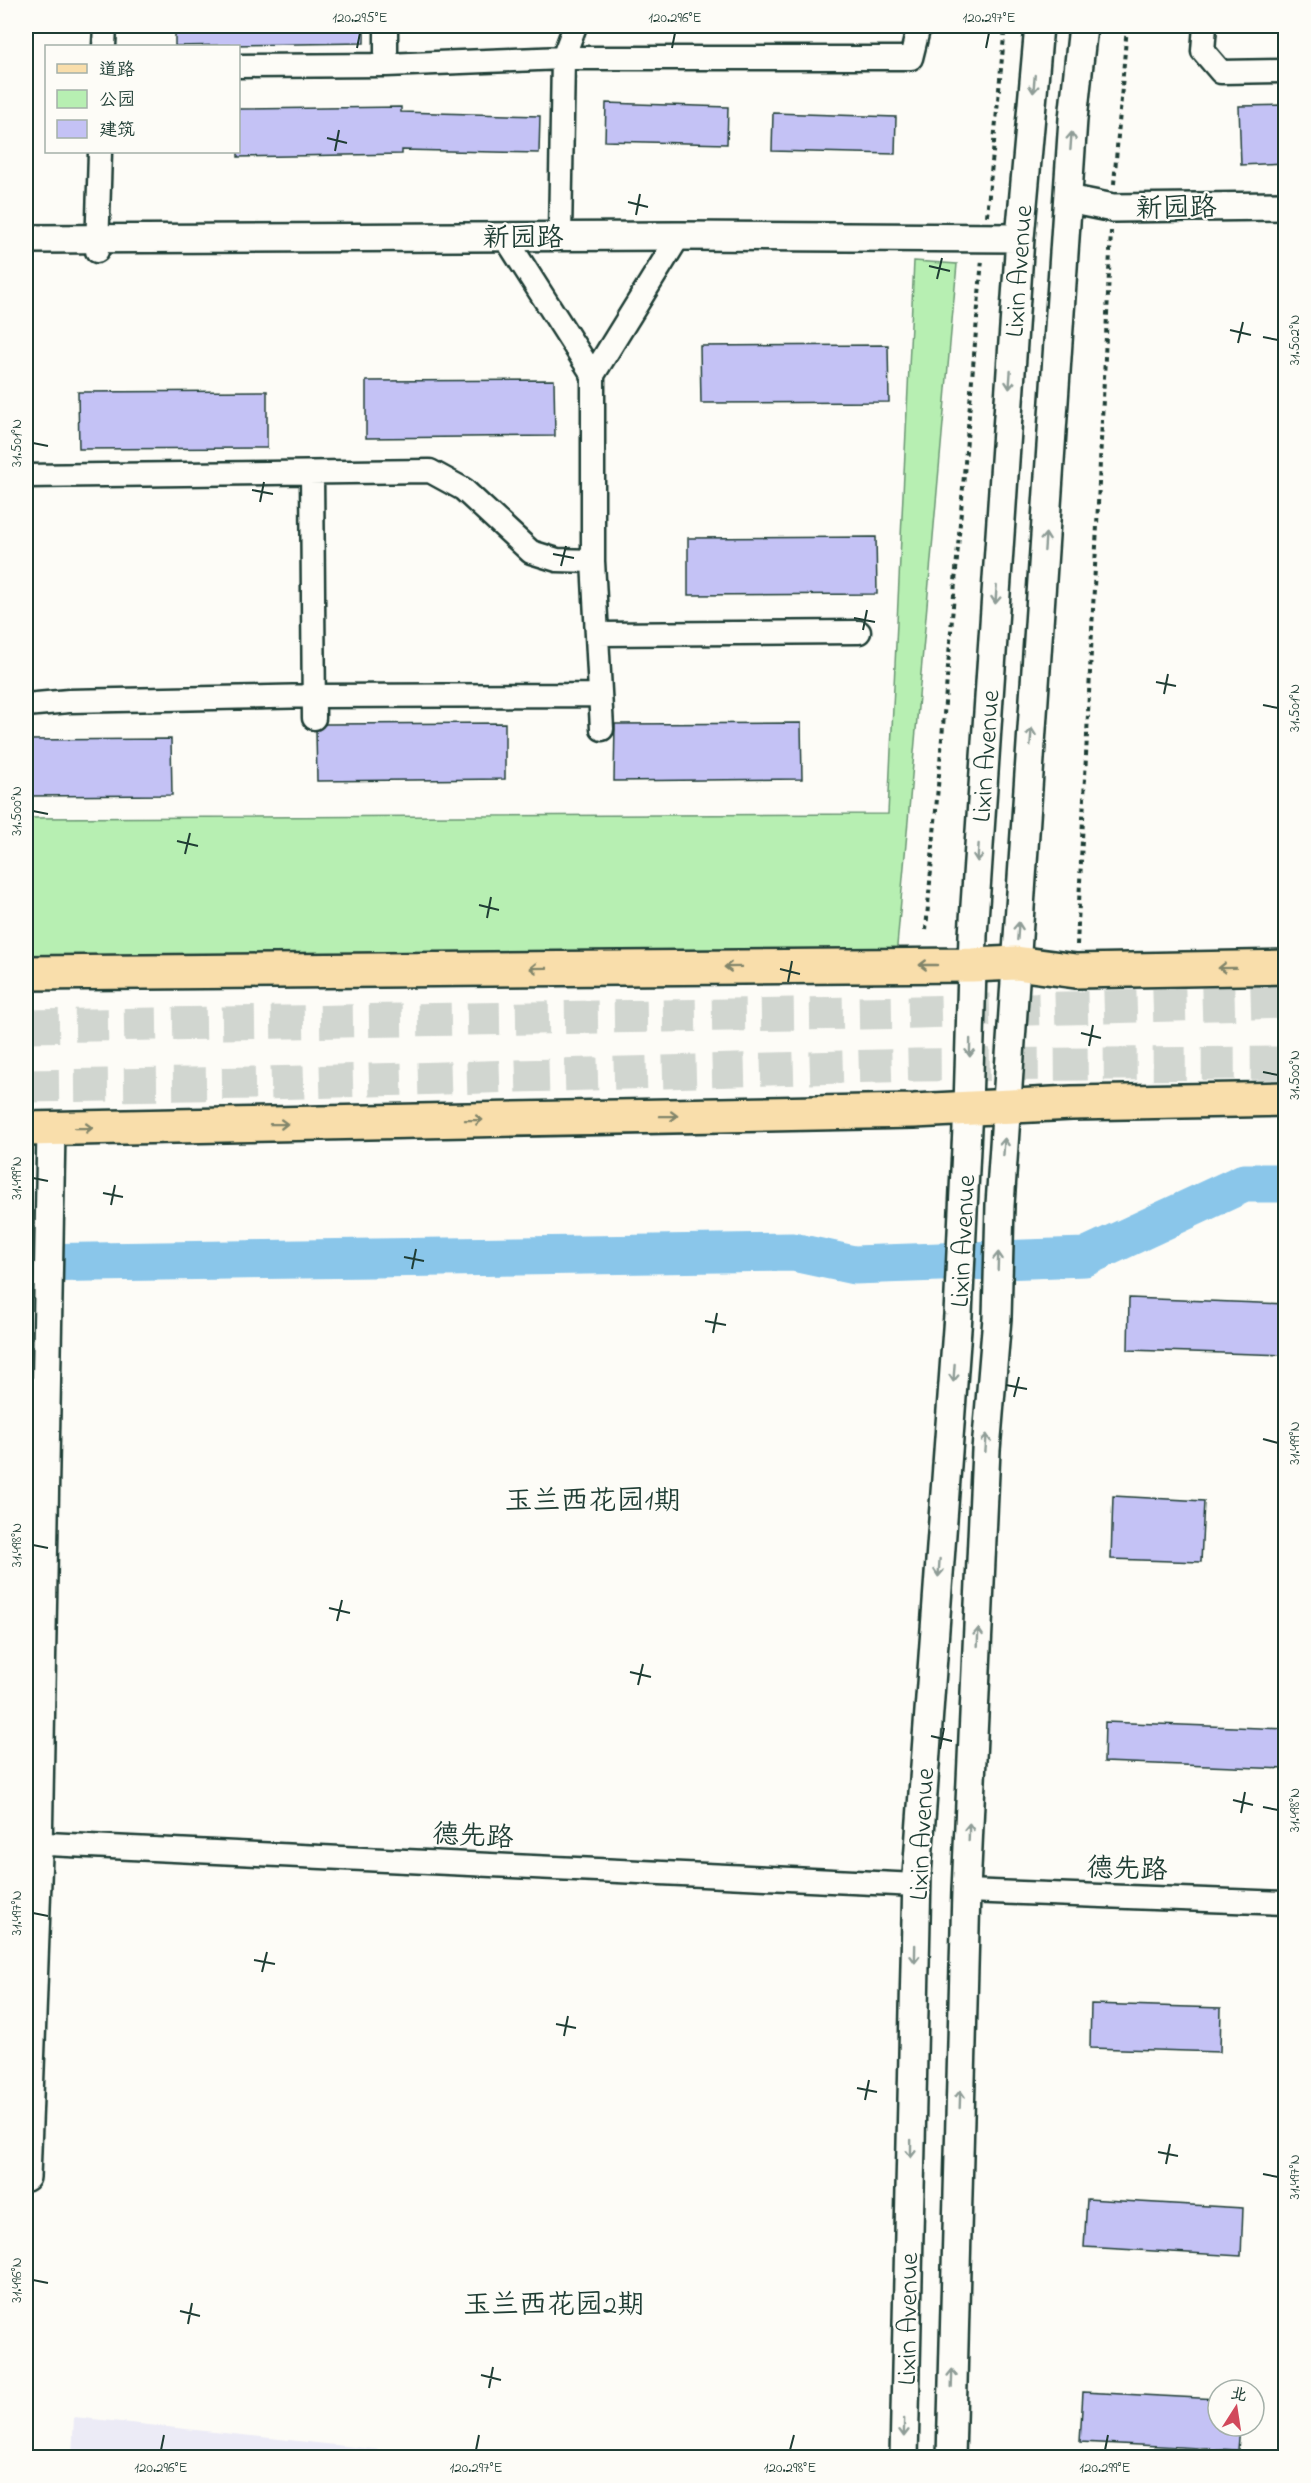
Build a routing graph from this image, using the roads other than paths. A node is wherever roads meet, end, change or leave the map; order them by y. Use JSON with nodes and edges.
{"nodes":[{"id":1,"x":105,"y":26,"type":"edge"},
{"id":2,"x":386,"y":26,"type":"edge"},
{"id":3,"x":575,"y":26,"type":"edge"},
{"id":4,"x":919,"y":26,"type":"edge"},
{"id":5,"x":1039,"y":26,"type":"edge"},
{"id":6,"x":1083,"y":26,"type":"edge"},
{"id":7,"x":1205,"y":26,"type":"edge"},
{"id":8,"x":104,"y":45,"type":"edge"},
{"id":9,"x":563,"y":58,"type":"junction"},
{"id":10,"x":386,"y":65,"type":"junction"},
{"id":11,"x":240,"y":66,"type":"edge"},
{"id":12,"x":1286,"y":71,"type":"edge"},
{"id":13,"x":100,"y":153,"type":"edge"},
{"id":14,"x":1068,"y":204,"type":"junction"},
{"id":15,"x":1286,"y":206,"type":"edge"},
{"id":16,"x":1112,"y":213,"type":"junction"},
{"id":17,"x":1286,"y":216,"type":"edge"},
{"id":18,"x":560,"y":237,"type":"junction"},
{"id":19,"x":26,"y":239,"type":"edge"},
{"id":20,"x":507,"y":240,"type":"junction"},
{"id":21,"x":677,"y":240,"type":"junction"},
{"id":22,"x":1019,"y":241,"type":"junction"},
{"id":23,"x":97,"y":245,"type":"junction"},
{"id":24,"x":26,"y":252,"type":"edge"},
{"id":25,"x":593,"y":375,"type":"junction"},
{"id":26,"x":312,"y":473,"type":"junction"},
{"id":27,"x":26,"y":476,"type":"edge"},
{"id":28,"x":593,"y":561,"type":"junction"},
{"id":29,"x":859,"y":632,"type":"dead end"},
{"id":30,"x":597,"y":634,"type":"junction"},
{"id":31,"x":600,"y":695,"type":"junction"},
{"id":32,"x":26,"y":705,"type":"edge"},
{"id":33,"x":314,"y":707,"type":"junction"},
{"id":34,"x":602,"y":729,"type":"dead end"},
{"id":35,"x":1016,"y":963,"type":"junction"},
{"id":36,"x":972,"y":965,"type":"junction"},
{"id":37,"x":1286,"y":967,"type":"edge"},
{"id":38,"x":26,"y":973,"type":"edge"},
{"id":39,"x":1286,"y":1099,"type":"edge"},
{"id":40,"x":968,"y":1107,"type":"junction"},
{"id":41,"x":1006,"y":1107,"type":"junction"},
{"id":42,"x":39,"y":1129,"type":"edge"},
{"id":43,"x":29,"y":1850,"type":"edge"},
{"id":44,"x":917,"y":1890,"type":"junction"},
{"id":45,"x":966,"y":1896,"type":"junction"},
{"id":46,"x":1286,"y":1903,"type":"edge"},
{"id":47,"x":1286,"y":1914,"type":"edge"},
{"id":48,"x":26,"y":2177,"type":"edge"},
{"id":49,"x":903,"y":2457,"type":"edge"},
{"id":50,"x":951,"y":2457,"type":"edge"}],
"edges":[{"from":1,"to":8,"type":"street"},
{"from":2,"to":10,"type":"street"},
{"from":3,"to":9,"type":"street"},
{"from":4,"to":9,"type":"street"},
{"from":5,"to":22,"type":"street","name":"Lixin Avenue","one_way":true},
{"from":14,"to":6,"type":"street","name":"Lixin Avenue","one_way":true},
{"from":7,"to":12,"type":"street"},
{"from":9,"to":10,"type":"street"},
{"from":9,"to":18,"type":"street"},
{"from":10,"to":11,"type":"street"},
{"from":13,"to":23,"type":"street"},
{"from":14,"to":16,"type":"street","name":"新园路"},
{"from":35,"to":14,"type":"street","name":"Lixin Avenue","one_way":true},
{"from":15,"to":16,"type":"street","name":"新园路"},
{"from":16,"to":17,"type":"street","name":"新园路"},
{"from":18,"to":20,"type":"street","name":"新园路"},
{"from":18,"to":21,"type":"street","name":"新园路"},
{"from":19,"to":23,"type":"street","name":"新园路"},
{"from":20,"to":21,"type":"street","name":"新园路"},
{"from":20,"to":23,"type":"street","name":"新园路"},
{"from":20,"to":25,"type":"street"},
{"from":21,"to":22,"type":"street","name":"新园路"},
{"from":21,"to":25,"type":"street"},
{"from":22,"to":36,"type":"street","name":"Lixin Avenue","one_way":true},
{"from":23,"to":24,"type":"street","name":"新园路"},
{"from":25,"to":28,"type":"street"},
{"from":26,"to":27,"type":"street"},
{"from":26,"to":28,"type":"street"},
{"from":26,"to":33,"type":"street"},
{"from":28,"to":30,"type":"street"},
{"from":29,"to":30,"type":"street"},
{"from":30,"to":31,"type":"street"},
{"from":31,"to":33,"type":"street"},
{"from":31,"to":34,"type":"street"},
{"from":32,"to":33,"type":"street"},
{"from":35,"to":36,"type":"main road"},
{"from":37,"to":35,"type":"main road","one_way":true},
{"from":35,"to":41,"type":"street","name":"Lixin Avenue"},
{"from":36,"to":38,"type":"main road","one_way":true},
{"from":36,"to":40,"type":"street","name":"Lixin Avenue","one_way":true},
{"from":39,"to":41,"type":"main road"},
{"from":40,"to":41,"type":"main road"},
{"from":42,"to":40,"type":"main road","one_way":true},
{"from":40,"to":44,"type":"street","name":"Lixin Avenue","one_way":true},
{"from":45,"to":41,"type":"street","name":"Lixin Avenue","one_way":true},
{"from":42,"to":43,"type":"street"},
{"from":43,"to":44,"type":"street","name":"德先路"},
{"from":43,"to":48,"type":"street"},
{"from":44,"to":49,"type":"street","name":"Lixin Avenue","one_way":true},
{"from":45,"to":46,"type":"street","name":"德先路"},
{"from":45,"to":47,"type":"street","name":"德先路"},
{"from":50,"to":45,"type":"street","name":"Lixin Avenue","one_way":true}]}
